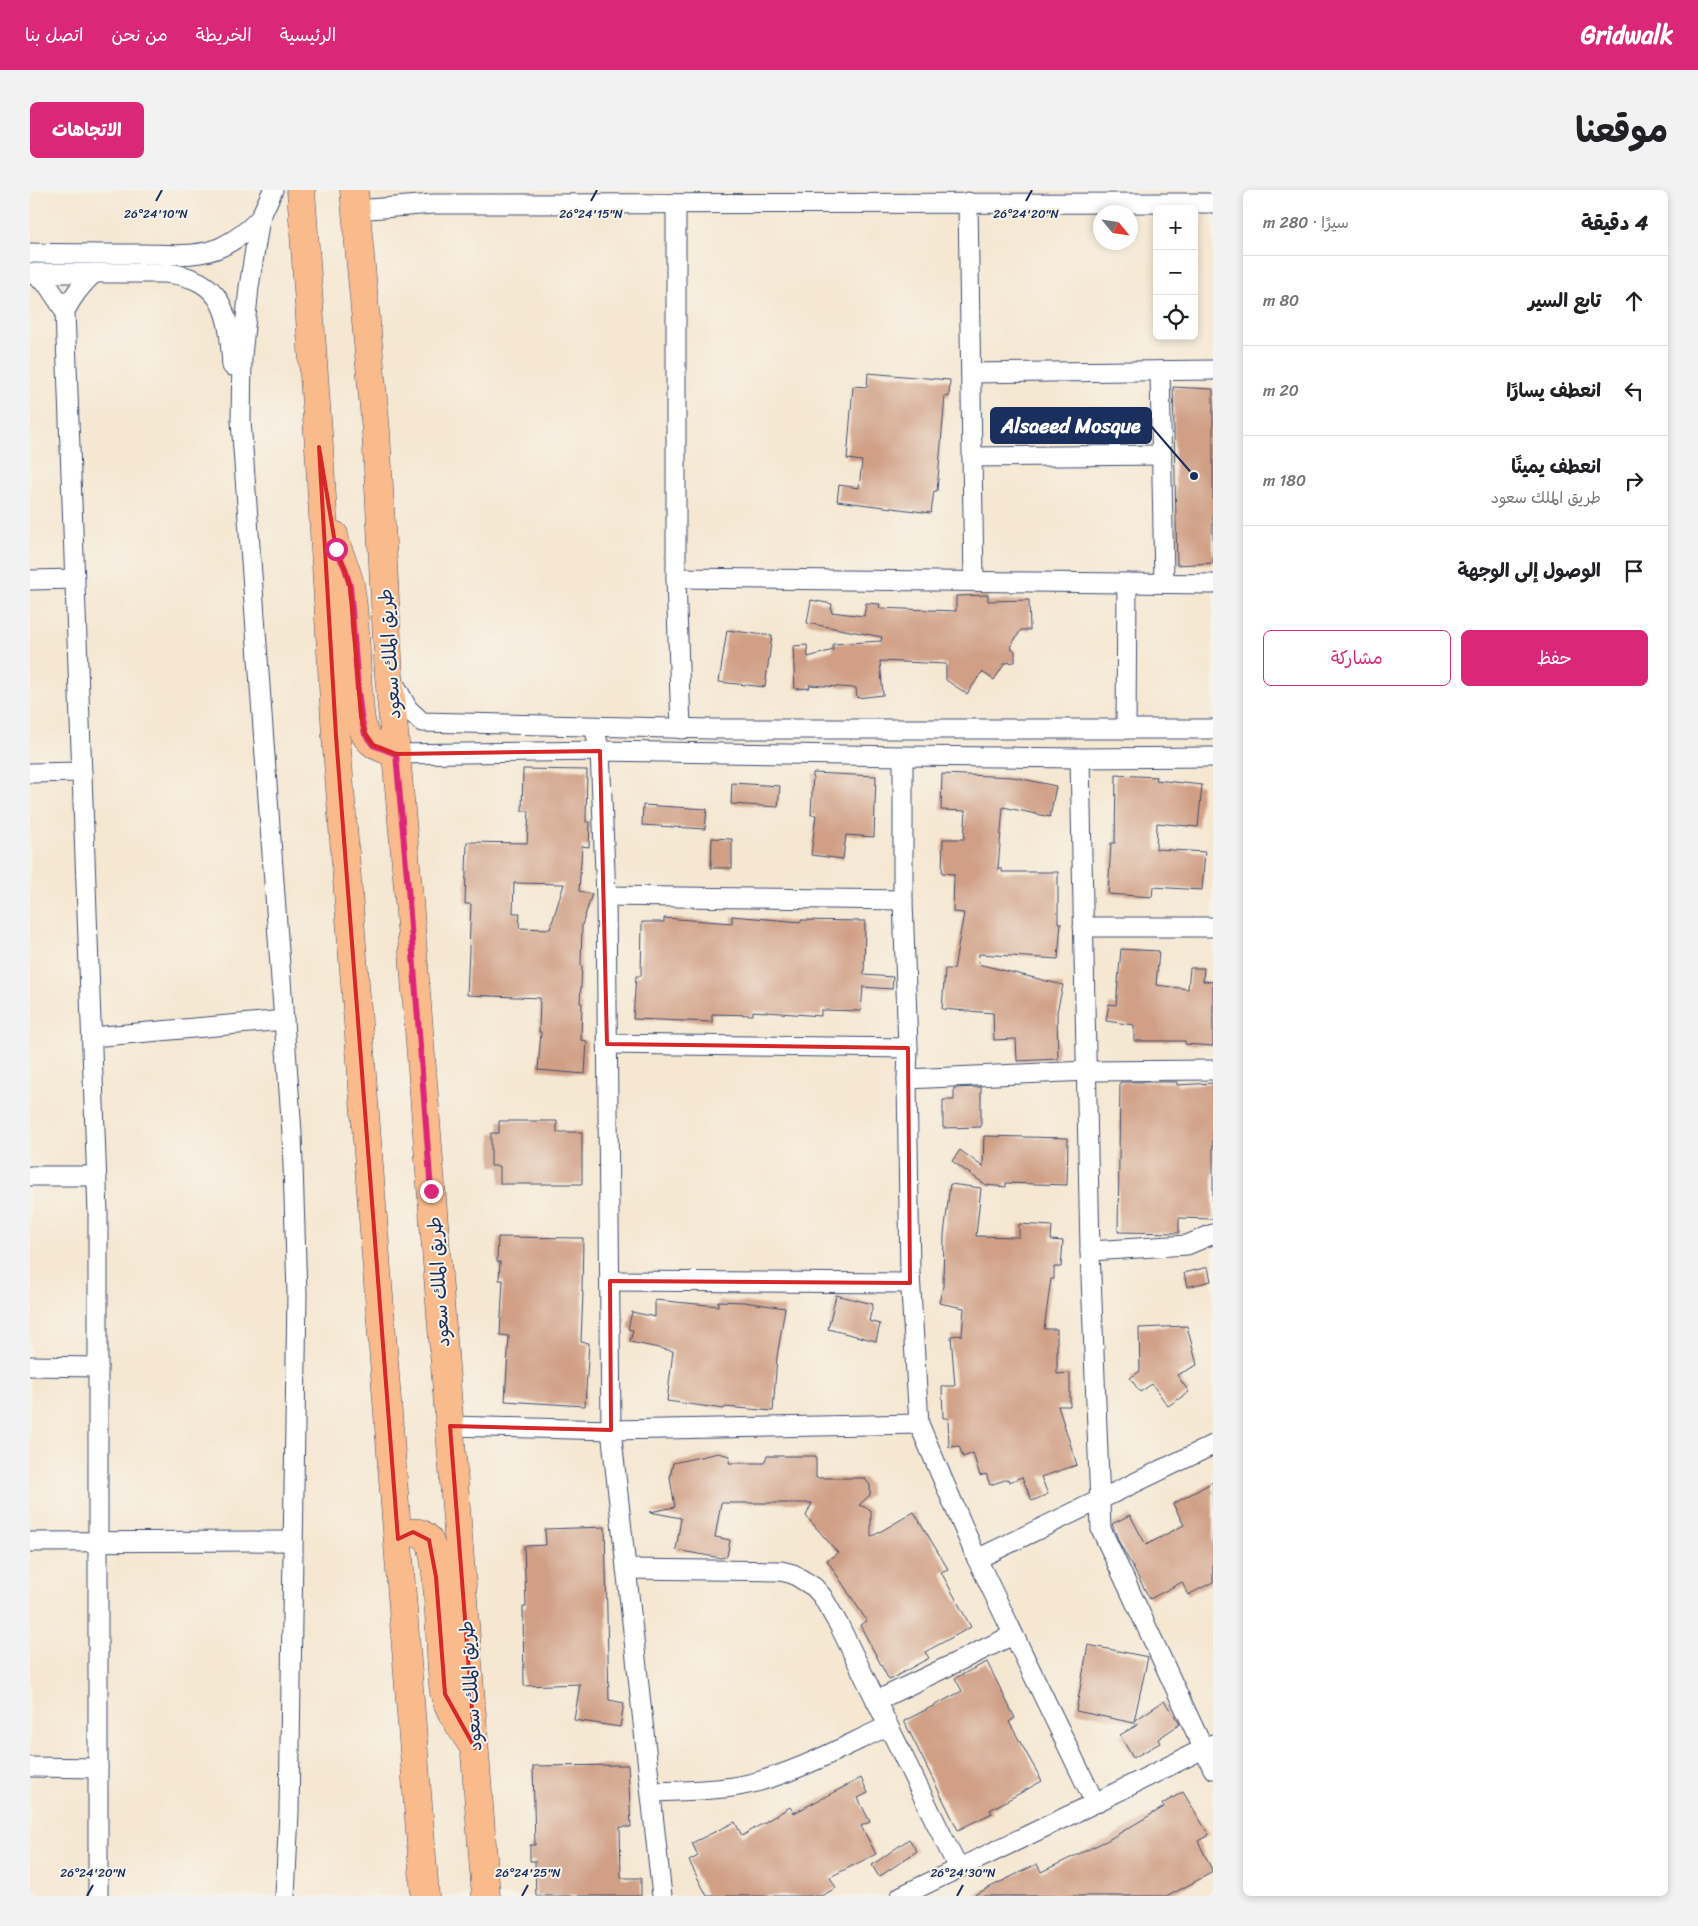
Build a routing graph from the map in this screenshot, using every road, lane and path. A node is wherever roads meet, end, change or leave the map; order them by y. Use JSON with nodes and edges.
{"nodes":[{"id":1,"x":273,"y":190,"type":"edge"},
{"id":2,"x":301,"y":190,"type":"edge"},
{"id":3,"x":355,"y":200,"type":"edge"},
{"id":4,"x":968,"y":202,"type":"junction"},
{"id":5,"x":1213,"y":202,"type":"edge"},
{"id":6,"x":676,"y":204,"type":"junction"},
{"id":7,"x":260,"y":218,"type":"junction"},
{"id":8,"x":30,"y":254,"type":"edge"},
{"id":9,"x":31,"y":273,"type":"edge"},
{"id":10,"x":94,"y":273,"type":"junction"},
{"id":11,"x":65,"y":311,"type":"junction"},
{"id":12,"x":1213,"y":370,"type":"edge"},
{"id":13,"x":1160,"y":371,"type":"junction"},
{"id":14,"x":971,"y":373,"type":"junction"},
{"id":15,"x":241,"y":421,"type":"junction"},
{"id":16,"x":319,"y":447,"type":"junction"},
{"id":17,"x":1162,"y":455,"type":"junction"},
{"id":18,"x":972,"y":457,"type":"junction"},
{"id":19,"x":676,"y":578,"type":"junction"},
{"id":20,"x":75,"y":579,"type":"junction"},
{"id":21,"x":30,"y":580,"type":"edge"},
{"id":22,"x":974,"y":581,"type":"junction"},
{"id":23,"x":1127,"y":583,"type":"junction"},
{"id":24,"x":1164,"y":584,"type":"junction"},
{"id":25,"x":1213,"y":584,"type":"edge"},
{"id":26,"x":389,"y":676,"type":"junction"},
{"id":27,"x":594,"y":726,"type":"junction"},
{"id":28,"x":680,"y":729,"type":"junction"},
{"id":29,"x":1126,"y":729,"type":"junction"},
{"id":30,"x":1213,"y":729,"type":"edge"},
{"id":31,"x":600,"y":751,"type":"junction"},
{"id":32,"x":396,"y":754,"type":"junction"},
{"id":33,"x":903,"y":756,"type":"junction"},
{"id":34,"x":1213,"y":757,"type":"edge"},
{"id":35,"x":1080,"y":758,"type":"junction"},
{"id":36,"x":82,"y":772,"type":"junction"},
{"id":37,"x":30,"y":773,"type":"edge"},
{"id":38,"x":606,"y":896,"type":"junction"},
{"id":39,"x":903,"y":900,"type":"junction"},
{"id":40,"x":1083,"y":927,"type":"junction"},
{"id":41,"x":1213,"y":927,"type":"edge"},
{"id":42,"x":284,"y":1020,"type":"junction"},
{"id":43,"x":92,"y":1037,"type":"junction"},
{"id":44,"x":607,"y":1044,"type":"junction"},
{"id":45,"x":908,"y":1048,"type":"junction"},
{"id":46,"x":1213,"y":1070,"type":"edge"},
{"id":47,"x":1088,"y":1071,"type":"junction"},
{"id":48,"x":907,"y":1079,"type":"junction"},
{"id":49,"x":30,"y":1176,"type":"edge"},
{"id":50,"x":97,"y":1176,"type":"junction"},
{"id":51,"x":1213,"y":1234,"type":"edge"},
{"id":52,"x":1090,"y":1251,"type":"junction"},
{"id":53,"x":610,"y":1281,"type":"junction"},
{"id":54,"x":910,"y":1283,"type":"junction"},
{"id":55,"x":30,"y":1366,"type":"edge"},
{"id":56,"x":98,"y":1366,"type":"junction"},
{"id":57,"x":919,"y":1424,"type":"junction"},
{"id":58,"x":450,"y":1426,"type":"junction"},
{"id":59,"x":611,"y":1430,"type":"junction"},
{"id":60,"x":1213,"y":1445,"type":"edge"},
{"id":61,"x":1099,"y":1500,"type":"junction"},
{"id":62,"x":398,"y":1539,"type":"junction"},
{"id":63,"x":293,"y":1541,"type":"junction"},
{"id":64,"x":30,"y":1542,"type":"edge"},
{"id":65,"x":98,"y":1542,"type":"junction"},
{"id":66,"x":977,"y":1559,"type":"junction"},
{"id":67,"x":626,"y":1569,"type":"junction"},
{"id":68,"x":1013,"y":1635,"type":"junction"},
{"id":69,"x":876,"y":1701,"type":"junction"},
{"id":70,"x":888,"y":1726,"type":"junction"},
{"id":71,"x":1209,"y":1746,"type":"edge"},
{"id":72,"x":475,"y":1748,"type":"junction"},
{"id":73,"x":30,"y":1767,"type":"edge"},
{"id":74,"x":98,"y":1768,"type":"junction"},
{"id":75,"x":1213,"y":1769,"type":"edge"},
{"id":76,"x":651,"y":1792,"type":"junction"},
{"id":77,"x":1095,"y":1804,"type":"junction"},
{"id":78,"x":958,"y":1868,"type":"junction"},
{"id":79,"x":422,"y":1893,"type":"edge"},
{"id":80,"x":98,"y":1896,"type":"edge"},
{"id":81,"x":285,"y":1896,"type":"edge"},
{"id":82,"x":486,"y":1896,"type":"edge"},
{"id":83,"x":662,"y":1896,"type":"edge"},
{"id":84,"x":900,"y":1896,"type":"edge"}],
"edges":[{"from":1,"to":7,"type":"street"},
{"from":2,"to":16,"type":"main road"},
{"from":3,"to":6,"type":"street"},
{"from":3,"to":26,"type":"main road","name":"طريق الملك سعود"},
{"from":4,"to":5,"type":"street"},
{"from":4,"to":6,"type":"street"},
{"from":4,"to":14,"type":"street"},
{"from":6,"to":19,"type":"street"},
{"from":7,"to":8,"type":"street"},
{"from":7,"to":15,"type":"street"},
{"from":9,"to":10,"type":"street"},
{"from":9,"to":11,"type":"street"},
{"from":10,"to":11,"type":"street"},
{"from":10,"to":15,"type":"street"},
{"from":11,"to":20,"type":"street"},
{"from":12,"to":13,"type":"street"},
{"from":13,"to":14,"type":"street"},
{"from":13,"to":17,"type":"street"},
{"from":14,"to":18,"type":"street"},
{"from":15,"to":42,"type":"street"},
{"from":16,"to":32,"type":"main road"},
{"from":16,"to":62,"type":"main road"},
{"from":17,"to":18,"type":"street"},
{"from":17,"to":24,"type":"street"},
{"from":18,"to":22,"type":"street"},
{"from":19,"to":22,"type":"street"},
{"from":19,"to":28,"type":"street"},
{"from":20,"to":21,"type":"street"},
{"from":20,"to":36,"type":"street"},
{"from":22,"to":23,"type":"street"},
{"from":23,"to":24,"type":"street"},
{"from":23,"to":29,"type":"street"},
{"from":24,"to":25,"type":"street"},
{"from":26,"to":27,"type":"street"},
{"from":26,"to":32,"type":"main road","name":"طريق الملك سعود"},
{"from":27,"to":28,"type":"street"},
{"from":27,"to":31,"type":"street"},
{"from":28,"to":29,"type":"street"},
{"from":29,"to":30,"type":"street"},
{"from":31,"to":32,"type":"street"},
{"from":31,"to":33,"type":"street"},
{"from":31,"to":38,"type":"street"},
{"from":32,"to":58,"type":"main road","name":"طريق الملك سعود"},
{"from":33,"to":35,"type":"street"},
{"from":33,"to":39,"type":"street"},
{"from":34,"to":35,"type":"street"},
{"from":35,"to":40,"type":"street"},
{"from":36,"to":37,"type":"street"},
{"from":36,"to":43,"type":"street"},
{"from":38,"to":39,"type":"street"},
{"from":38,"to":44,"type":"street"},
{"from":39,"to":45,"type":"street"},
{"from":40,"to":41,"type":"street"},
{"from":40,"to":47,"type":"street"},
{"from":42,"to":43,"type":"street"},
{"from":42,"to":63,"type":"street"},
{"from":43,"to":50,"type":"street"},
{"from":44,"to":45,"type":"street"},
{"from":44,"to":53,"type":"street"},
{"from":45,"to":48,"type":"street"},
{"from":46,"to":47,"type":"street"},
{"from":47,"to":48,"type":"street"},
{"from":47,"to":52,"type":"street"},
{"from":48,"to":54,"type":"street"},
{"from":49,"to":50,"type":"street"},
{"from":50,"to":56,"type":"street"},
{"from":51,"to":52,"type":"street"},
{"from":52,"to":61,"type":"street"},
{"from":53,"to":54,"type":"street"},
{"from":53,"to":59,"type":"street"},
{"from":54,"to":57,"type":"street"},
{"from":55,"to":56,"type":"street"},
{"from":56,"to":65,"type":"street"},
{"from":57,"to":59,"type":"street"},
{"from":57,"to":66,"type":"street"},
{"from":58,"to":59,"type":"street"},
{"from":58,"to":72,"type":"main road","name":"طريق الملك سعود"},
{"from":59,"to":67,"type":"street"},
{"from":60,"to":61,"type":"street"},
{"from":61,"to":66,"type":"street"},
{"from":61,"to":71,"type":"street"},
{"from":62,"to":72,"type":"main road"},
{"from":62,"to":79,"type":"main road"},
{"from":63,"to":65,"type":"street"},
{"from":63,"to":81,"type":"street"},
{"from":64,"to":65,"type":"street"},
{"from":65,"to":74,"type":"street"},
{"from":66,"to":68,"type":"street"},
{"from":67,"to":69,"type":"street"},
{"from":67,"to":76,"type":"street"},
{"from":68,"to":69,"type":"street"},
{"from":68,"to":77,"type":"street"},
{"from":69,"to":70,"type":"street"},
{"from":70,"to":76,"type":"street"},
{"from":70,"to":78,"type":"street"},
{"from":71,"to":75,"type":"street"},
{"from":71,"to":77,"type":"street"},
{"from":72,"to":82,"type":"main road","name":"طريق الملك سعود"},
{"from":73,"to":74,"type":"street"},
{"from":74,"to":80,"type":"street"},
{"from":76,"to":83,"type":"street"},
{"from":77,"to":78,"type":"street"},
{"from":78,"to":84,"type":"street"}]}
